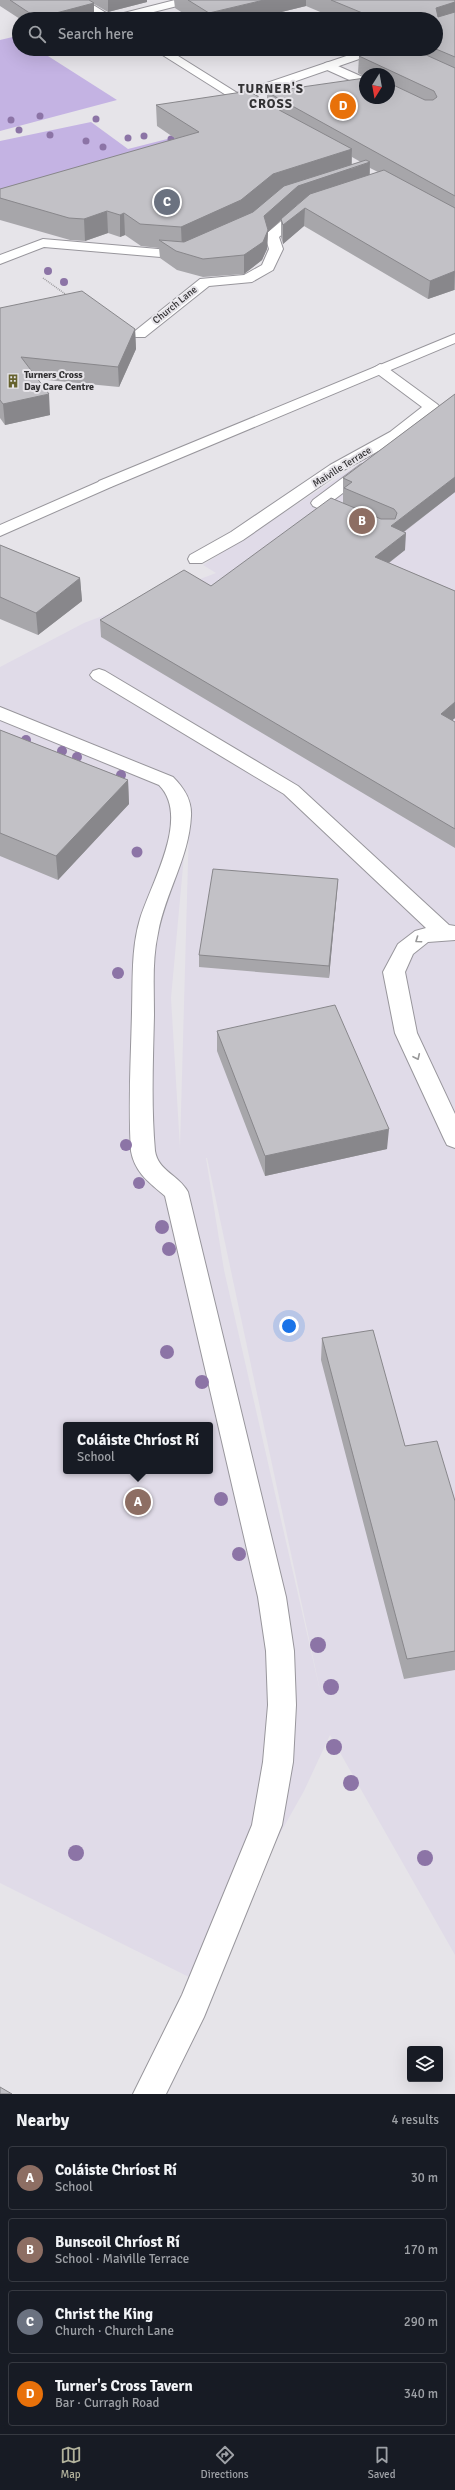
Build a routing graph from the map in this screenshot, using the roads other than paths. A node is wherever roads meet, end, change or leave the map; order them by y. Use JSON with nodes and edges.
{"nodes":[{"id":1,"x":77,"y":0,"type":"edge"},
{"id":2,"x":189,"y":0,"type":"edge"},
{"id":3,"x":98,"y":12,"type":"edge"},
{"id":4,"x":140,"y":12,"type":"edge"},
{"id":5,"x":171,"y":56,"type":"edge"},
{"id":6,"x":363,"y":56,"type":"edge"},
{"id":7,"x":329,"y":66,"type":"junction"},
{"id":8,"x":359,"y":81,"type":"edge"},
{"id":9,"x":238,"y":96,"type":"junction"},
{"id":10,"x":270,"y":119,"type":"edge"},
{"id":11,"x":318,"y":203,"type":"edge"},
{"id":12,"x":205,"y":245,"type":"edge"},
{"id":13,"x":6,"y":258,"type":"edge"},
{"id":14,"x":140,"y":334,"type":"dead end"},
{"id":15,"x":455,"y":338,"type":"edge"},
{"id":16,"x":380,"y":369,"type":"junction"},
{"id":17,"x":449,"y":406,"type":"edge"},
{"id":18,"x":366,"y":523,"type":"edge"},
{"id":19,"x":0,"y":531,"type":"edge"},
{"id":20,"x":196,"y":559,"type":"dead end"},
{"id":21,"x":99,"y":675,"type":"dead end"},
{"id":22,"x":0,"y":713,"type":"edge"},
{"id":23,"x":449,"y":933,"type":"edge"},
{"id":24,"x":455,"y":1138,"type":"edge"},
{"id":25,"x":149,"y":2094,"type":"edge"}],
"edges":[{"from":1,"to":3,"type":"street"},
{"from":2,"to":4,"type":"street"},
{"from":5,"to":9,"type":"street"},
{"from":6,"to":7,"type":"street"},
{"from":7,"to":8,"type":"street"},
{"from":7,"to":9,"type":"street"},
{"from":9,"to":10,"type":"street"},
{"from":11,"to":14,"type":"street","name":"Church Lane"},
{"from":12,"to":13,"type":"street"},
{"from":15,"to":16,"type":"street"},
{"from":16,"to":19,"type":"street"},
{"from":16,"to":20,"type":"street","name":"Maiville Terrace"},
{"from":17,"to":18,"type":"street"},
{"from":21,"to":23,"type":"street"},
{"from":22,"to":25,"type":"street"},
{"from":23,"to":24,"type":"street","one_way":true}]}
